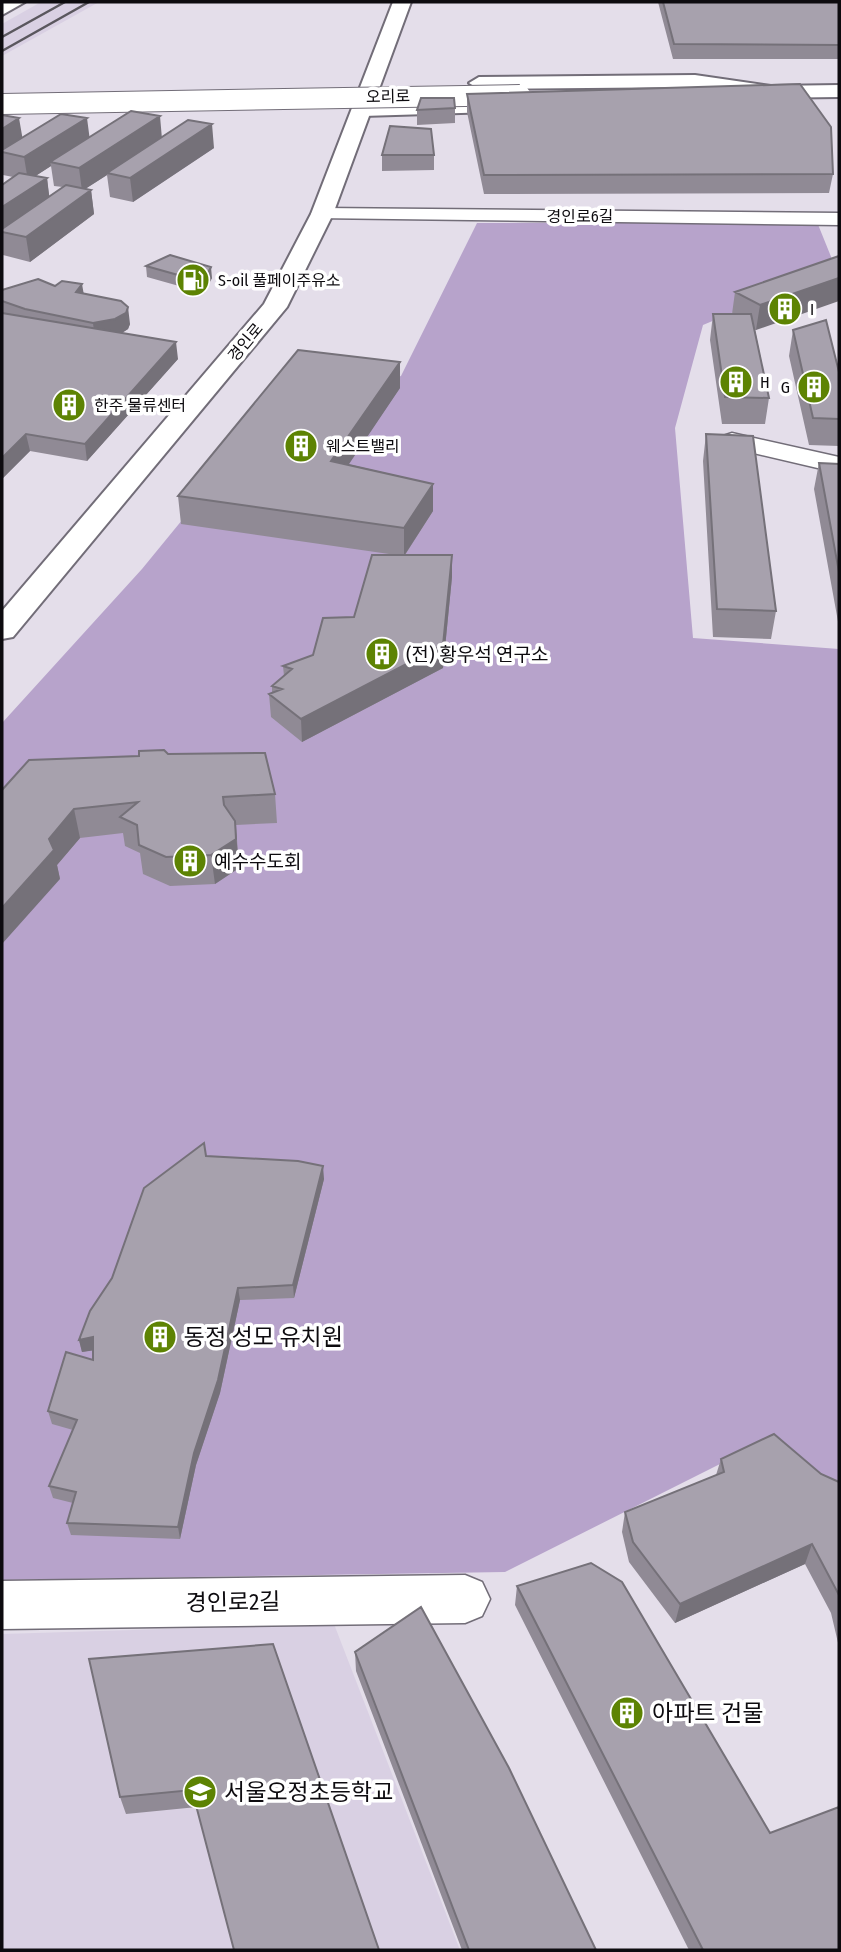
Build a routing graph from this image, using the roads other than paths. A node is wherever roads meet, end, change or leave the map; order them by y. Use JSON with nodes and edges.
{"nodes":[{"id":1,"x":16,"y":2,"type":"edge"},
{"id":2,"x":402,"y":2,"type":"edge"},
{"id":3,"x":2,"y":10,"type":"edge"},
{"id":4,"x":372,"y":85,"type":"junction"},
{"id":5,"x":839,"y":91,"type":"edge"},
{"id":6,"x":774,"y":92,"type":"junction"},
{"id":7,"x":703,"y":103,"type":"edge"},
{"id":8,"x":2,"y":104,"type":"edge"},
{"id":9,"x":540,"y":106,"type":"edge"},
{"id":10,"x":363,"y":110,"type":"junction"},
{"id":11,"x":322,"y":214,"type":"junction"},
{"id":12,"x":839,"y":219,"type":"edge"},
{"id":13,"x":732,"y":441,"type":"edge"},
{"id":14,"x":839,"y":465,"type":"edge"},
{"id":15,"x":2,"y":631,"type":"edge"},
{"id":16,"x":465,"y":1599,"type":"dead end"},
{"id":17,"x":2,"y":1605,"type":"edge"}],
"edges":[{"from":1,"to":3,"type":"main road"},
{"from":2,"to":4,"type":"main road","name":"경인로"},
{"from":4,"to":6,"type":"main road","name":"오리로"},
{"from":4,"to":10,"type":"main road","name":"경인로"},
{"from":5,"to":6,"type":"main road","name":"오리로"},
{"from":6,"to":7,"type":"main road","name":"오리로"},
{"from":6,"to":8,"type":"main road","name":"오리로","bridge":true},
{"from":9,"to":10,"type":"main road","name":"오리로"},
{"from":10,"to":11,"type":"main road","name":"경인로"},
{"from":11,"to":12,"type":"street","name":"경인로6길"},
{"from":11,"to":15,"type":"main road","name":"경인로"},
{"from":13,"to":14,"type":"street"},
{"from":16,"to":17,"type":"street","name":"경인로2길"}]}
